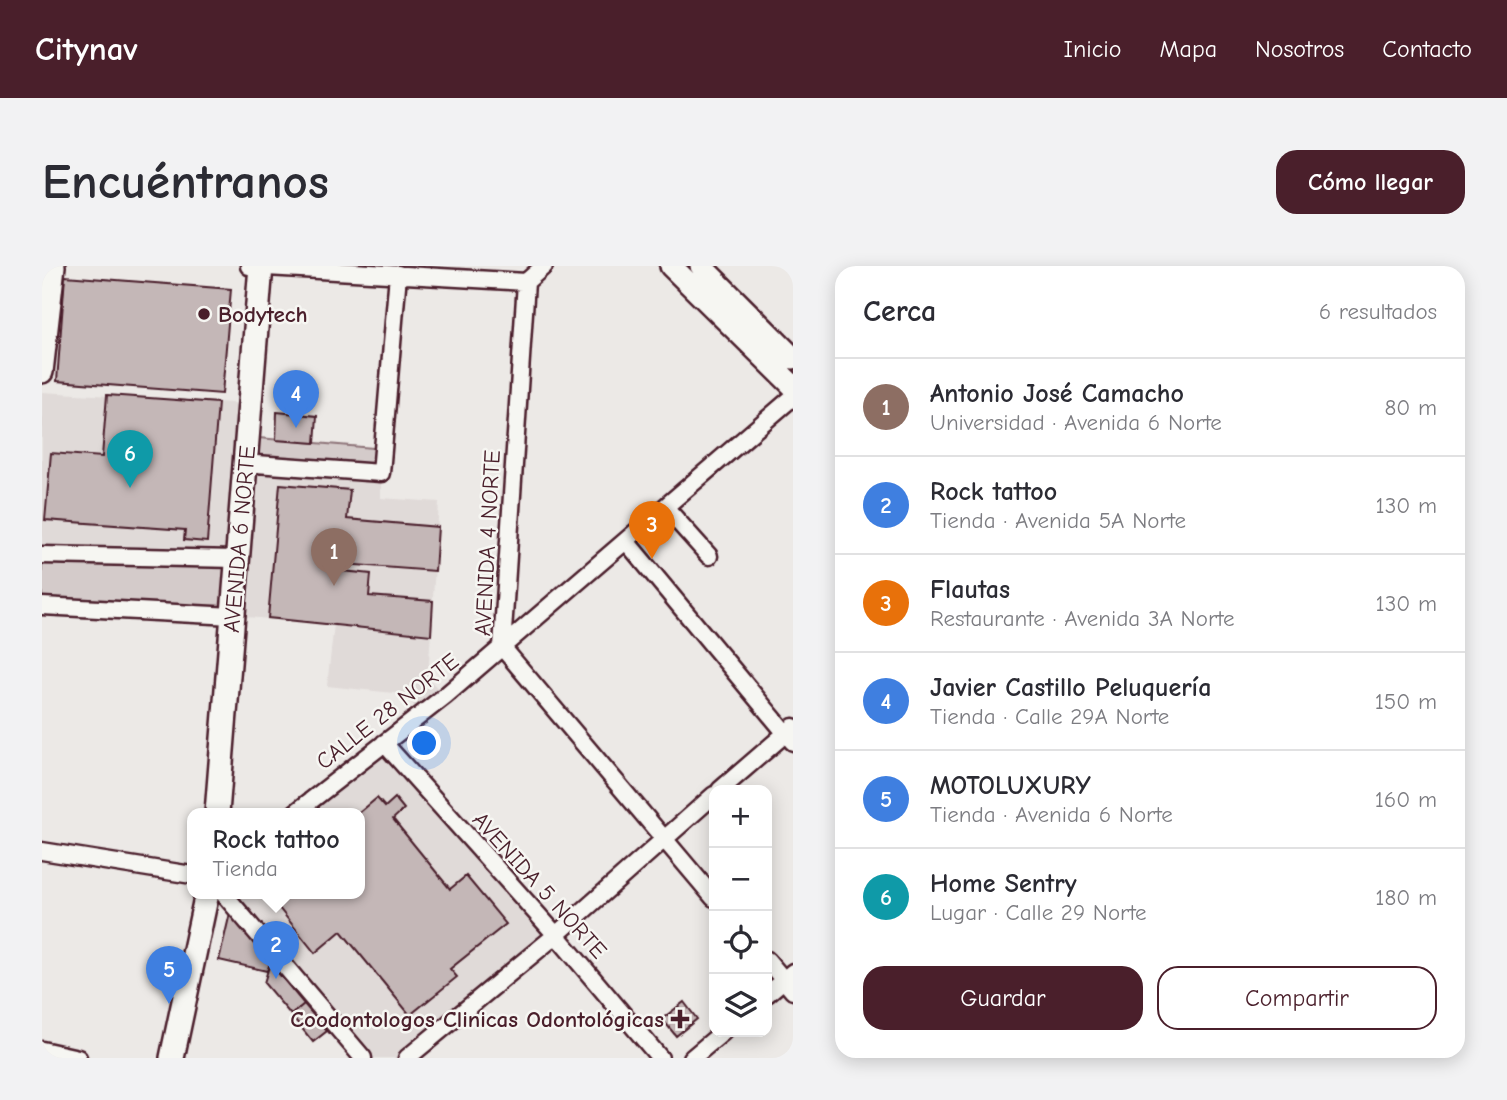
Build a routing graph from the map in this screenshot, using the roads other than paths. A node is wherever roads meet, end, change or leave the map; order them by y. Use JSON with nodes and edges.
{"nodes":[{"id":1,"x":54,"y":266,"type":"edge"},
{"id":2,"x":249,"y":266,"type":"edge"},
{"id":3,"x":261,"y":266,"type":"edge"},
{"id":4,"x":544,"y":266,"type":"edge"},
{"id":5,"x":671,"y":266,"type":"edge"},
{"id":6,"x":701,"y":266,"type":"edge"},
{"id":7,"x":398,"y":274,"type":"junction"},
{"id":8,"x":526,"y":282,"type":"junction"},
{"id":9,"x":793,"y":358,"type":"edge"},
{"id":10,"x":42,"y":372,"type":"edge"},
{"id":11,"x":793,"y":386,"type":"edge"},
{"id":12,"x":793,"y":397,"type":"edge"},
{"id":13,"x":249,"y":463,"type":"junction"},
{"id":14,"x":665,"y":507,"type":"junction"},
{"id":15,"x":626,"y":541,"type":"junction"},
{"id":16,"x":42,"y":555,"type":"edge"},
{"id":17,"x":709,"y":556,"type":"dead end"},
{"id":18,"x":237,"y":559,"type":"junction"},
{"id":19,"x":42,"y":606,"type":"edge"},
{"id":20,"x":233,"y":615,"type":"junction"},
{"id":21,"x":502,"y":648,"type":"junction"},
{"id":22,"x":790,"y":734,"type":"edge"},
{"id":23,"x":384,"y":743,"type":"junction"},
{"id":24,"x":726,"y":785,"type":"edge"},
{"id":25,"x":709,"y":799,"type":"edge"},
{"id":26,"x":217,"y":808,"type":"edge"},
{"id":27,"x":301,"y":808,"type":"edge"},
{"id":28,"x":663,"y":839,"type":"junction"},
{"id":29,"x":42,"y":850,"type":"edge"},
{"id":30,"x":187,"y":874,"type":"edge"},
{"id":31,"x":709,"y":892,"type":"edge"},
{"id":32,"x":206,"y":899,"type":"edge"},
{"id":33,"x":228,"y":899,"type":"edge"},
{"id":34,"x":556,"y":935,"type":"junction"},
{"id":35,"x":772,"y":965,"type":"edge"},
{"id":36,"x":790,"y":981,"type":"edge"},
{"id":37,"x":772,"y":991,"type":"edge"},
{"id":38,"x":717,"y":1037,"type":"edge"},
{"id":39,"x":42,"y":1050,"type":"edge"},
{"id":40,"x":78,"y":1058,"type":"edge"},
{"id":41,"x":172,"y":1058,"type":"edge"},
{"id":42,"x":363,"y":1058,"type":"edge"},
{"id":43,"x":407,"y":1058,"type":"edge"},
{"id":44,"x":660,"y":1058,"type":"edge"},
{"id":45,"x":692,"y":1058,"type":"edge"}],
"edges":[{"from":1,"to":10,"type":"street"},
{"from":2,"to":3,"type":"street"},
{"from":3,"to":7,"type":"street"},
{"from":3,"to":13,"type":"main road","name":"AVENIDA 6 NORTE"},
{"from":4,"to":8,"type":"street"},
{"from":5,"to":11,"type":"street"},
{"from":6,"to":9,"type":"street"},
{"from":7,"to":8,"type":"street"},
{"from":7,"to":13,"type":"street"},
{"from":8,"to":21,"type":"street","name":"AVENIDA 4 NORTE"},
{"from":12,"to":14,"type":"street","name":"CALLE 28 NORTE"},
{"from":13,"to":18,"type":"main road","name":"AVENIDA 6 NORTE"},
{"from":14,"to":15,"type":"street","name":"CALLE 28 NORTE"},
{"from":14,"to":17,"type":"street"},
{"from":15,"to":21,"type":"street","name":"CALLE 28 NORTE"},
{"from":15,"to":22,"type":"street"},
{"from":16,"to":18,"type":"street"},
{"from":18,"to":20,"type":"main road","name":"AVENIDA 6 NORTE"},
{"from":19,"to":20,"type":"street"},
{"from":20,"to":26,"type":"main road","name":"AVENIDA 6 NORTE"},
{"from":21,"to":23,"type":"street","name":"CALLE 28 NORTE"},
{"from":21,"to":28,"type":"street","name":"AVENIDA 4 NORTE"},
{"from":22,"to":24,"type":"street"},
{"from":23,"to":27,"type":"street","name":"CALLE 28 NORTE"},
{"from":23,"to":34,"type":"street","name":"AVENIDA 5 NORTE"},
{"from":25,"to":28,"type":"street"},
{"from":28,"to":31,"type":"street","name":"AVENIDA 4 NORTE"},
{"from":28,"to":34,"type":"street"},
{"from":29,"to":30,"type":"street"},
{"from":32,"to":41,"type":"main road"},
{"from":33,"to":42,"type":"street"},
{"from":34,"to":43,"type":"street"},
{"from":34,"to":44,"type":"street","name":"AVENIDA 5 NORTE"},
{"from":35,"to":36,"type":"street"},
{"from":36,"to":37,"type":"street"},
{"from":38,"to":45,"type":"street"},
{"from":39,"to":40,"type":"street"}]}
